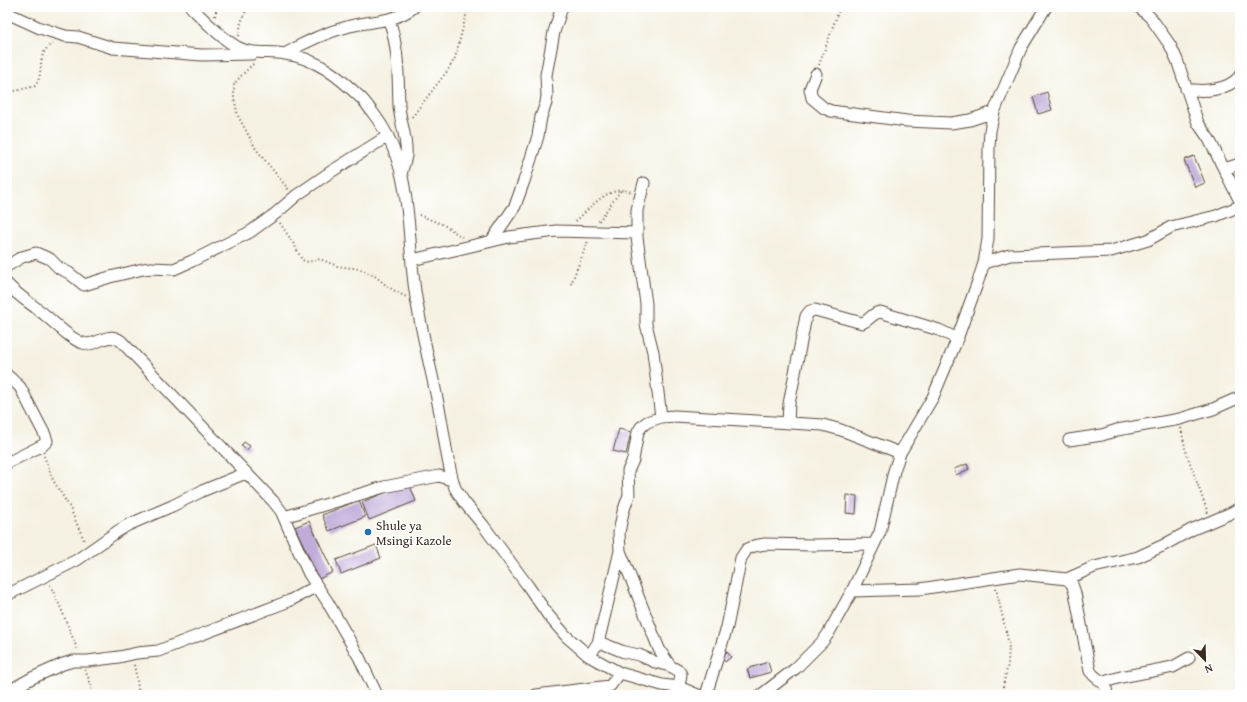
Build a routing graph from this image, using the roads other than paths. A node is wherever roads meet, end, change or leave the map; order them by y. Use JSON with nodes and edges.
{"nodes":[{"id":1,"x":191,"y":7,"type":"edge"},
{"id":2,"x":415,"y":7,"type":"edge"},
{"id":3,"x":562,"y":7,"type":"edge"},
{"id":4,"x":1046,"y":7,"type":"edge"},
{"id":5,"x":1139,"y":7,"type":"edge"},
{"id":6,"x":7,"y":13,"type":"edge"},
{"id":7,"x":389,"y":20,"type":"junction"},
{"id":8,"x":262,"y":53,"type":"junction"},
{"id":9,"x":285,"y":54,"type":"junction"},
{"id":10,"x":816,"y":74,"type":"road end"},
{"id":11,"x":1240,"y":76,"type":"edge"},
{"id":12,"x":1186,"y":89,"type":"junction"},
{"id":13,"x":994,"y":112,"type":"junction"},
{"id":14,"x":388,"y":136,"type":"junction"},
{"id":15,"x":1240,"y":164,"type":"edge"},
{"id":16,"x":1224,"y":169,"type":"junction"},
{"id":17,"x":402,"y":171,"type":"junction"},
{"id":18,"x":644,"y":183,"type":"dead end"},
{"id":19,"x":1240,"y":200,"type":"edge"},
{"id":20,"x":1240,"y":206,"type":"edge"},
{"id":21,"x":637,"y":233,"type":"junction"},
{"id":22,"x":492,"y":240,"type":"junction"},
{"id":23,"x":412,"y":260,"type":"junction"},
{"id":24,"x":984,"y":263,"type":"junction"},
{"id":25,"x":7,"y":266,"type":"edge"},
{"id":26,"x":9,"y":289,"type":"edge"},
{"id":27,"x":958,"y":338,"type":"junction"},
{"id":28,"x":7,"y":375,"type":"edge"},
{"id":29,"x":1240,"y":397,"type":"edge"},
{"id":30,"x":661,"y":417,"type":"junction"},
{"id":31,"x":788,"y":422,"type":"junction"},
{"id":32,"x":1069,"y":440,"type":"dead end"},
{"id":33,"x":900,"y":453,"type":"junction"},
{"id":34,"x":7,"y":464,"type":"edge"},
{"id":35,"x":246,"y":473,"type":"junction"},
{"id":36,"x":452,"y":480,"type":"junction"},
{"id":37,"x":1240,"y":508,"type":"edge"},
{"id":38,"x":284,"y":517,"type":"junction"},
{"id":39,"x":874,"y":544,"type":"junction"},
{"id":40,"x":620,"y":551,"type":"junction"},
{"id":41,"x":1067,"y":579,"type":"junction"},
{"id":42,"x":317,"y":586,"type":"junction"},
{"id":43,"x":852,"y":591,"type":"junction"},
{"id":44,"x":7,"y":595,"type":"edge"},
{"id":45,"x":598,"y":643,"type":"junction"},
{"id":46,"x":589,"y":656,"type":"junction"},
{"id":47,"x":1189,"y":658,"type":"dead end"},
{"id":48,"x":670,"y":666,"type":"junction"},
{"id":49,"x":620,"y":672,"type":"junction"},
{"id":50,"x":1104,"y":682,"type":"junction"},
{"id":51,"x":679,"y":687,"type":"junction"},
{"id":52,"x":610,"y":690,"type":"edge"},
{"id":53,"x":7,"y":692,"type":"edge"},
{"id":54,"x":377,"y":695,"type":"edge"},
{"id":55,"x":536,"y":695,"type":"edge"},
{"id":56,"x":698,"y":695,"type":"edge"},
{"id":57,"x":706,"y":695,"type":"edge"},
{"id":58,"x":761,"y":695,"type":"edge"},
{"id":59,"x":1107,"y":695,"type":"edge"}],
"edges":[{"from":1,"to":8,"type":"street"},
{"from":2,"to":7,"type":"street"},
{"from":3,"to":22,"type":"street"},
{"from":4,"to":13,"type":"street"},
{"from":5,"to":12,"type":"street"},
{"from":6,"to":8,"type":"street"},
{"from":7,"to":9,"type":"street"},
{"from":7,"to":17,"type":"street"},
{"from":8,"to":9,"type":"street"},
{"from":9,"to":14,"type":"street"},
{"from":10,"to":13,"type":"street"},
{"from":11,"to":12,"type":"street"},
{"from":12,"to":16,"type":"street"},
{"from":13,"to":24,"type":"street"},
{"from":14,"to":17,"type":"street"},
{"from":14,"to":25,"type":"street"},
{"from":15,"to":16,"type":"street"},
{"from":16,"to":19,"type":"street"},
{"from":17,"to":23,"type":"street"},
{"from":18,"to":21,"type":"street"},
{"from":20,"to":24,"type":"street"},
{"from":21,"to":22,"type":"street"},
{"from":21,"to":30,"type":"street"},
{"from":22,"to":23,"type":"street"},
{"from":23,"to":36,"type":"street"},
{"from":24,"to":27,"type":"street"},
{"from":26,"to":35,"type":"street"},
{"from":27,"to":31,"type":"street"},
{"from":27,"to":33,"type":"street"},
{"from":28,"to":34,"type":"street"},
{"from":29,"to":32,"type":"street"},
{"from":30,"to":31,"type":"street"},
{"from":30,"to":40,"type":"street"},
{"from":31,"to":33,"type":"street"},
{"from":33,"to":39,"type":"street"},
{"from":35,"to":38,"type":"street"},
{"from":35,"to":44,"type":"street"},
{"from":36,"to":38,"type":"street"},
{"from":36,"to":46,"type":"street"},
{"from":37,"to":41,"type":"street"},
{"from":38,"to":42,"type":"street"},
{"from":39,"to":43,"type":"street"},
{"from":39,"to":57,"type":"street"},
{"from":40,"to":45,"type":"street"},
{"from":40,"to":48,"type":"street"},
{"from":41,"to":43,"type":"street"},
{"from":41,"to":50,"type":"street"},
{"from":42,"to":53,"type":"street"},
{"from":42,"to":54,"type":"street"},
{"from":43,"to":58,"type":"street"},
{"from":45,"to":46,"type":"street"},
{"from":45,"to":48,"type":"street"},
{"from":46,"to":49,"type":"street"},
{"from":47,"to":50,"type":"street"},
{"from":48,"to":51,"type":"street"},
{"from":49,"to":51,"type":"street"},
{"from":49,"to":52,"type":"street"},
{"from":50,"to":59,"type":"street"},
{"from":51,"to":56,"type":"street"},
{"from":52,"to":55,"type":"street"}]}
